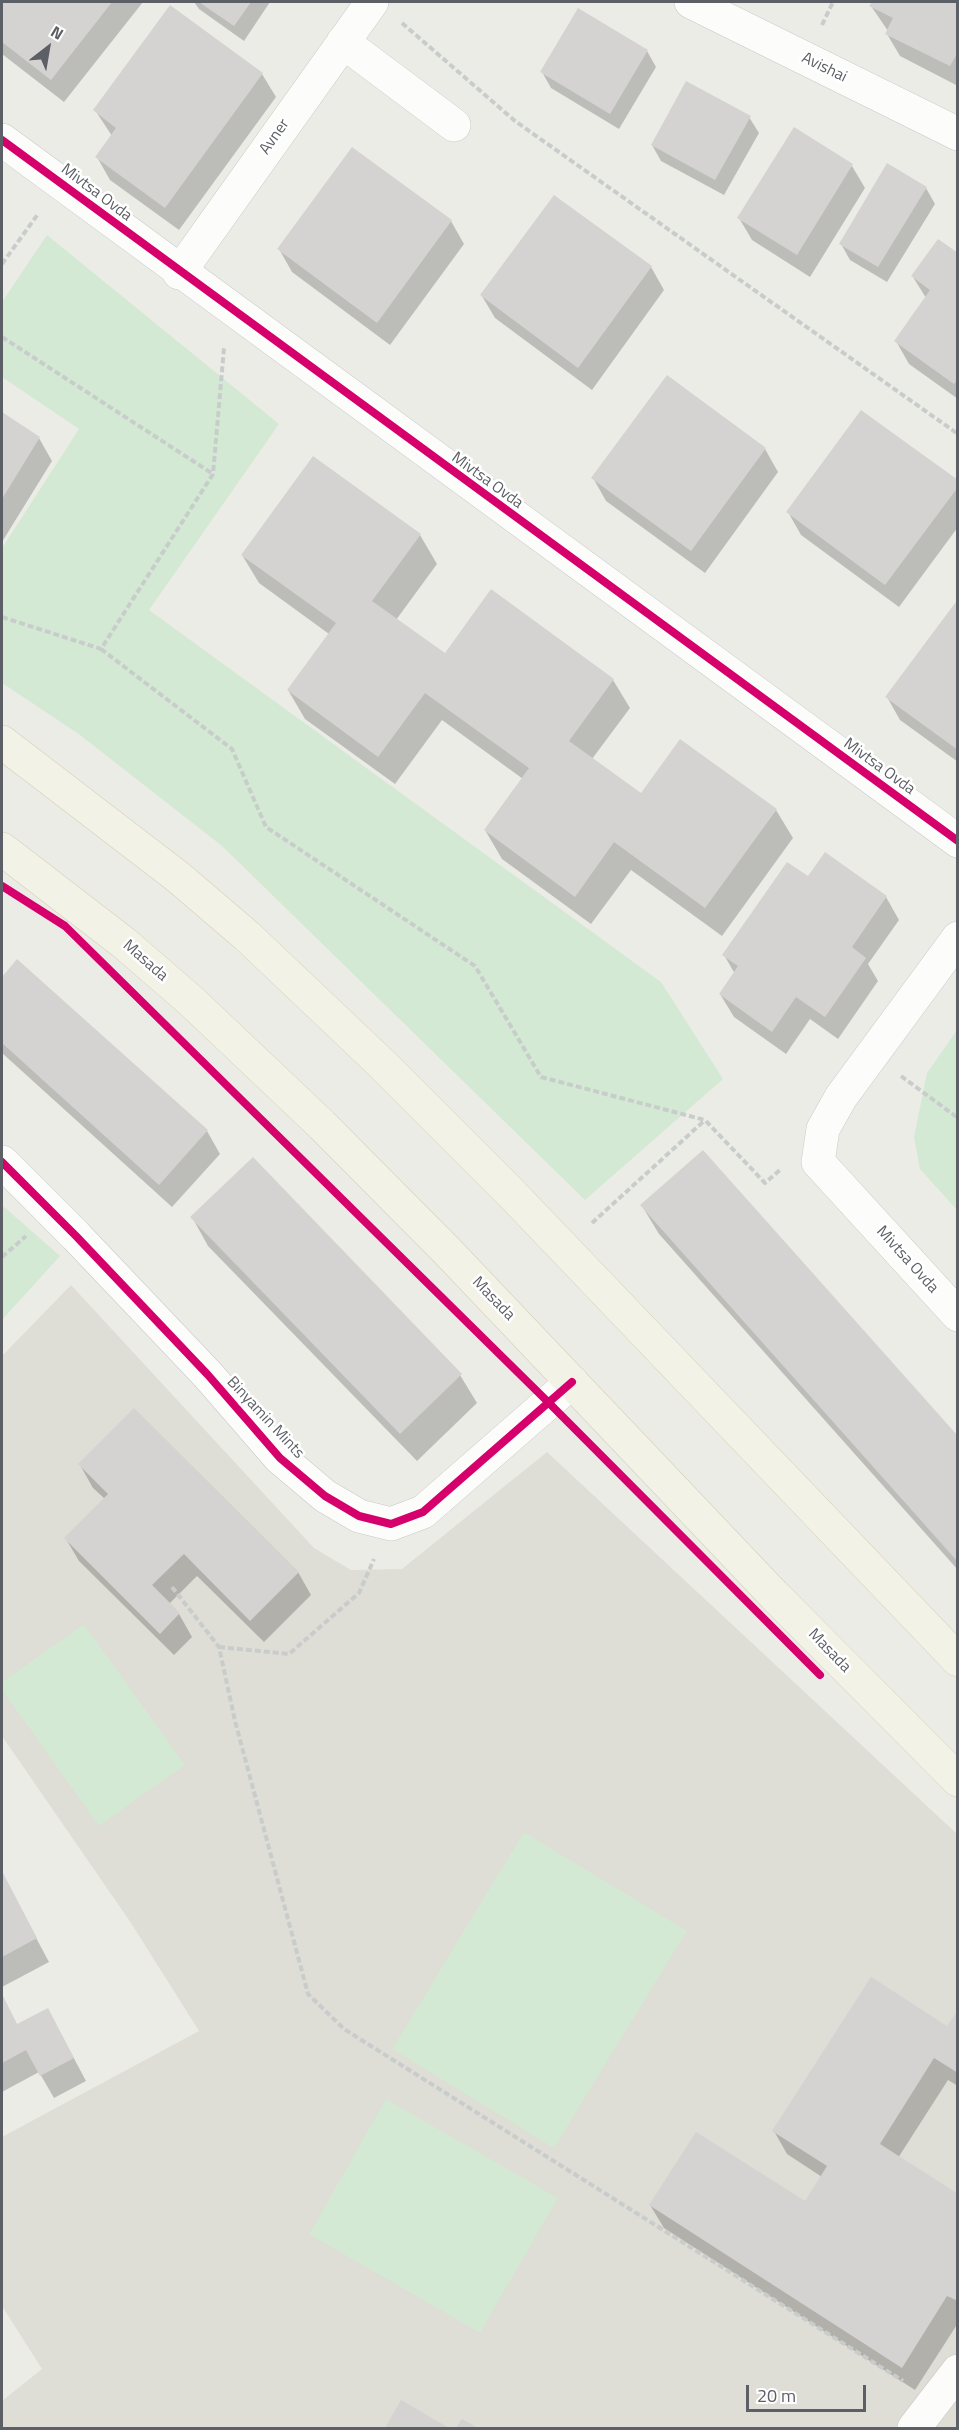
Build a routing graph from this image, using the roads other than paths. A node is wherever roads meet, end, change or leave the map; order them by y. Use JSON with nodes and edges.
{"nodes":[{"id":1,"x":691,"y":2,"type":"edge"},
{"id":2,"x":383,"y":9,"type":"edge"},
{"id":3,"x":343,"y":42,"type":"junction"},
{"id":4,"x":454,"y":125,"type":"dead end"},
{"id":5,"x":957,"y":134,"type":"edge"},
{"id":6,"x":2,"y":140,"type":"edge"},
{"id":7,"x":179,"y":273,"type":"junction"},
{"id":8,"x":2,"y":742,"type":"edge"},
{"id":9,"x":957,"y":841,"type":"edge"},
{"id":10,"x":2,"y":849,"type":"edge"},
{"id":11,"x":957,"y":938,"type":"edge"},
{"id":12,"x":2,"y":1162,"type":"edge"},
{"id":13,"x":957,"y":1315,"type":"edge"},
{"id":14,"x":572,"y":1382,"type":"junction"},
{"id":15,"x":957,"y":1660,"type":"edge"},
{"id":16,"x":957,"y":1780,"type":"edge"},
{"id":17,"x":957,"y":2371,"type":"edge"},
{"id":18,"x":914,"y":2428,"type":"edge"}],
"edges":[{"from":1,"to":5,"type":"street","name":"Avishai"},
{"from":2,"to":3,"type":"street","name":"Avner"},
{"from":3,"to":4,"type":"street"},
{"from":3,"to":7,"type":"street","name":"Avner"},
{"from":6,"to":7,"type":"street","name":"Mivtsa Ovda"},
{"from":7,"to":9,"type":"street","name":"Mivtsa Ovda"},
{"from":8,"to":15,"type":"main road"},
{"from":10,"to":14,"type":"main road","name":"Masada"},
{"from":11,"to":13,"type":"street","name":"Mivtsa Ovda"},
{"from":12,"to":14,"type":"street","name":"Binyamin Mints"},
{"from":14,"to":16,"type":"main road","name":"Masada"},
{"from":17,"to":18,"type":"street"}]}
